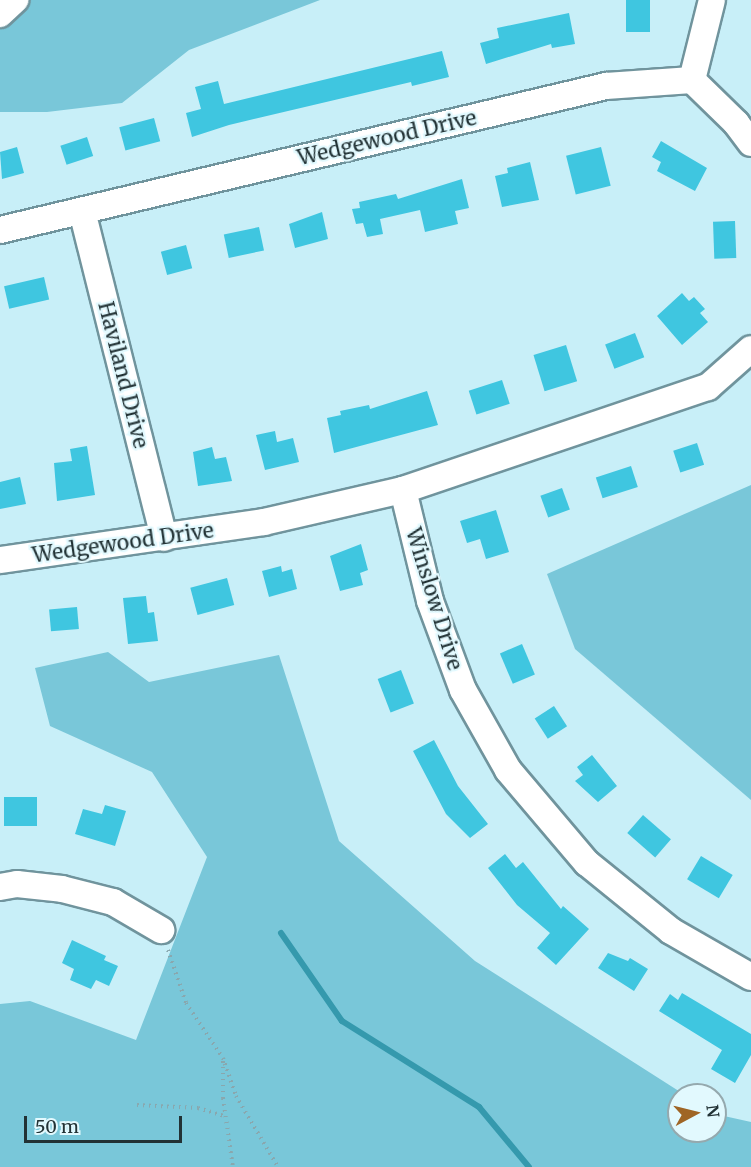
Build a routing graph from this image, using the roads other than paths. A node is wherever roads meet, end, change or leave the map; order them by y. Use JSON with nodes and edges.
{"nodes":[{"id":1,"x":15,"y":0,"type":"edge"},
{"id":2,"x":712,"y":0,"type":"edge"},
{"id":3,"x":0,"y":14,"type":"edge"},
{"id":4,"x":692,"y":80,"type":"junction"},
{"id":5,"x":751,"y":142,"type":"edge"},
{"id":6,"x":82,"y":211,"type":"junction"},
{"id":7,"x":0,"y":230,"type":"edge"},
{"id":8,"x":751,"y":349,"type":"edge"},
{"id":9,"x":403,"y":490,"type":"junction"},
{"id":10,"x":164,"y":538,"type":"junction"},
{"id":11,"x":0,"y":560,"type":"edge"},
{"id":12,"x":0,"y":887,"type":"edge"},
{"id":13,"x":161,"y":930,"type":"road end"},
{"id":14,"x":751,"y":977,"type":"edge"}],
"edges":[{"from":1,"to":3,"type":"street"},
{"from":2,"to":4,"type":"street"},
{"from":4,"to":5,"type":"street"},
{"from":4,"to":6,"type":"street","name":"Wedgewood Drive"},
{"from":6,"to":7,"type":"street","name":"Wedgewood Drive"},
{"from":6,"to":10,"type":"street","name":"Haviland Drive"},
{"from":8,"to":9,"type":"street","name":"Wedgewood Drive"},
{"from":9,"to":10,"type":"street","name":"Wedgewood Drive"},
{"from":9,"to":14,"type":"street","name":"Winslow Drive"},
{"from":10,"to":11,"type":"street","name":"Wedgewood Drive"},
{"from":12,"to":13,"type":"street"}]}
